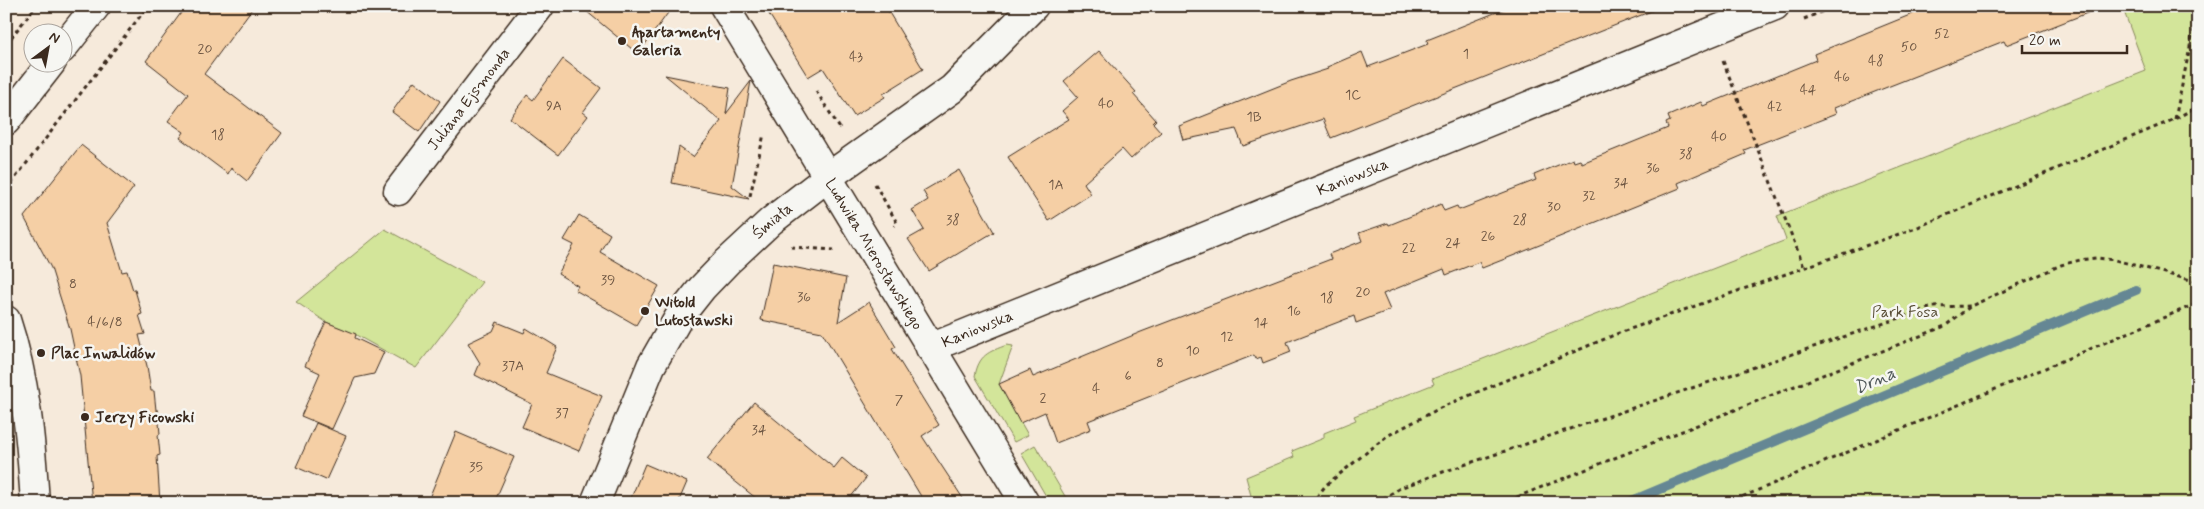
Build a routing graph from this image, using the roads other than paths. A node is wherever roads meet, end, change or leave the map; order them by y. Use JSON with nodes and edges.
{"nodes":[{"id":1,"x":96,"y":6,"type":"edge"},
{"id":2,"x":540,"y":6,"type":"edge"},
{"id":3,"x":724,"y":6,"type":"edge"},
{"id":4,"x":1034,"y":6,"type":"edge"},
{"id":5,"x":1776,"y":6,"type":"edge"},
{"id":6,"x":72,"y":36,"type":"edge"},
{"id":7,"x":44,"y":72,"type":"edge"},
{"id":8,"x":6,"y":122,"type":"edge"},
{"id":9,"x":828,"y":177,"type":"junction"},
{"id":10,"x":398,"y":191,"type":"dead end"},
{"id":11,"x":6,"y":320,"type":"edge"},
{"id":12,"x":930,"y":348,"type":"junction"},
{"id":13,"x":35,"y":503,"type":"edge"},
{"id":14,"x":595,"y":503,"type":"edge"},
{"id":15,"x":1025,"y":503,"type":"edge"}],
"edges":[{"from":1,"to":6,"type":"street"},
{"from":2,"to":10,"type":"street","name":"Juliana Ejsmonda"},
{"from":3,"to":9,"type":"street","name":"Ludwika Mierosławskiego"},
{"from":4,"to":9,"type":"street","name":"Śmiała"},
{"from":5,"to":12,"type":"street","name":"Kaniowska"},
{"from":7,"to":8,"type":"street"},
{"from":9,"to":12,"type":"street","name":"Ludwika Mierosławskiego"},
{"from":9,"to":14,"type":"street","name":"Śmiała"},
{"from":11,"to":13,"type":"street"},
{"from":12,"to":15,"type":"street","name":"Ludwika Mierosławskiego"}]}
